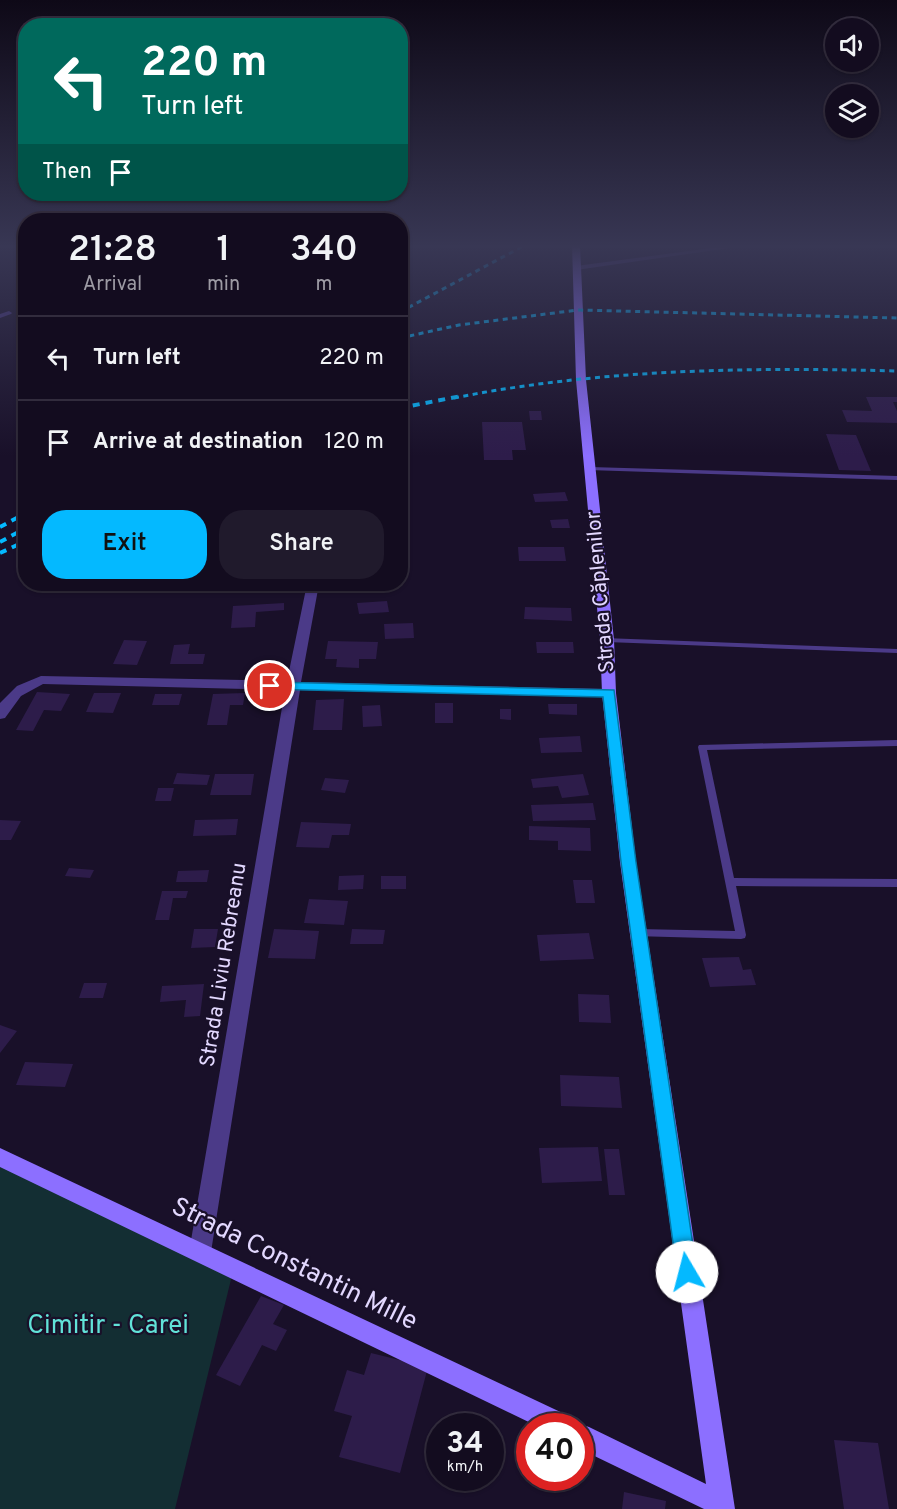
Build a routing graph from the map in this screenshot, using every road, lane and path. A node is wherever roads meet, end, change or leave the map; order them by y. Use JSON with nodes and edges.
{"nodes":[{"id":1,"x":578,"y":314,"type":"edge"},
{"id":2,"x":590,"y":469,"type":"junction"},
{"id":3,"x":897,"y":478,"type":"edge"},
{"id":4,"x":312,"y":591,"type":"edge"},
{"id":5,"x":607,"y":640,"type":"junction"},
{"id":6,"x":897,"y":651,"type":"edge"},
{"id":7,"x":292,"y":687,"type":"junction"},
{"id":8,"x":609,"y":693,"type":"junction"},
{"id":9,"x":0,"y":715,"type":"edge"},
{"id":10,"x":897,"y":743,"type":"edge"},
{"id":11,"x":730,"y":882,"type":"junction"},
{"id":12,"x":897,"y":883,"type":"edge"},
{"id":13,"x":639,"y":933,"type":"junction"},
{"id":14,"x":0,"y":1157,"type":"edge"},
{"id":15,"x":200,"y":1252,"type":"junction"},
{"id":16,"x":535,"y":1413,"type":"edge"},
{"id":17,"x":594,"y":1443,"type":"edge"},
{"id":18,"x":721,"y":1506,"type":"edge"}],
"edges":[{"from":1,"to":2,"type":"street","name":"Strada Căplenilor"},
{"from":2,"to":3,"type":"lane"},
{"from":2,"to":5,"type":"street","name":"Strada Căplenilor"},
{"from":4,"to":7,"type":"street","name":"Strada Liviu Rebreanu"},
{"from":5,"to":6,"type":"lane"},
{"from":5,"to":8,"type":"street","name":"Strada Căplenilor"},
{"from":7,"to":8,"type":"street"},
{"from":7,"to":9,"type":"street"},
{"from":7,"to":15,"type":"street","name":"Strada Liviu Rebreanu"},
{"from":8,"to":13,"type":"street","name":"Strada Căplenilor"},
{"from":10,"to":11,"type":"lane"},
{"from":11,"to":12,"type":"lane"},
{"from":11,"to":13,"type":"lane"},
{"from":13,"to":18,"type":"street","name":"Strada Căplenilor"},
{"from":14,"to":15,"type":"street","name":"Strada Constantin Mille"},
{"from":15,"to":16,"type":"street","name":"Strada Constantin Mille"},
{"from":17,"to":18,"type":"street"}]}
